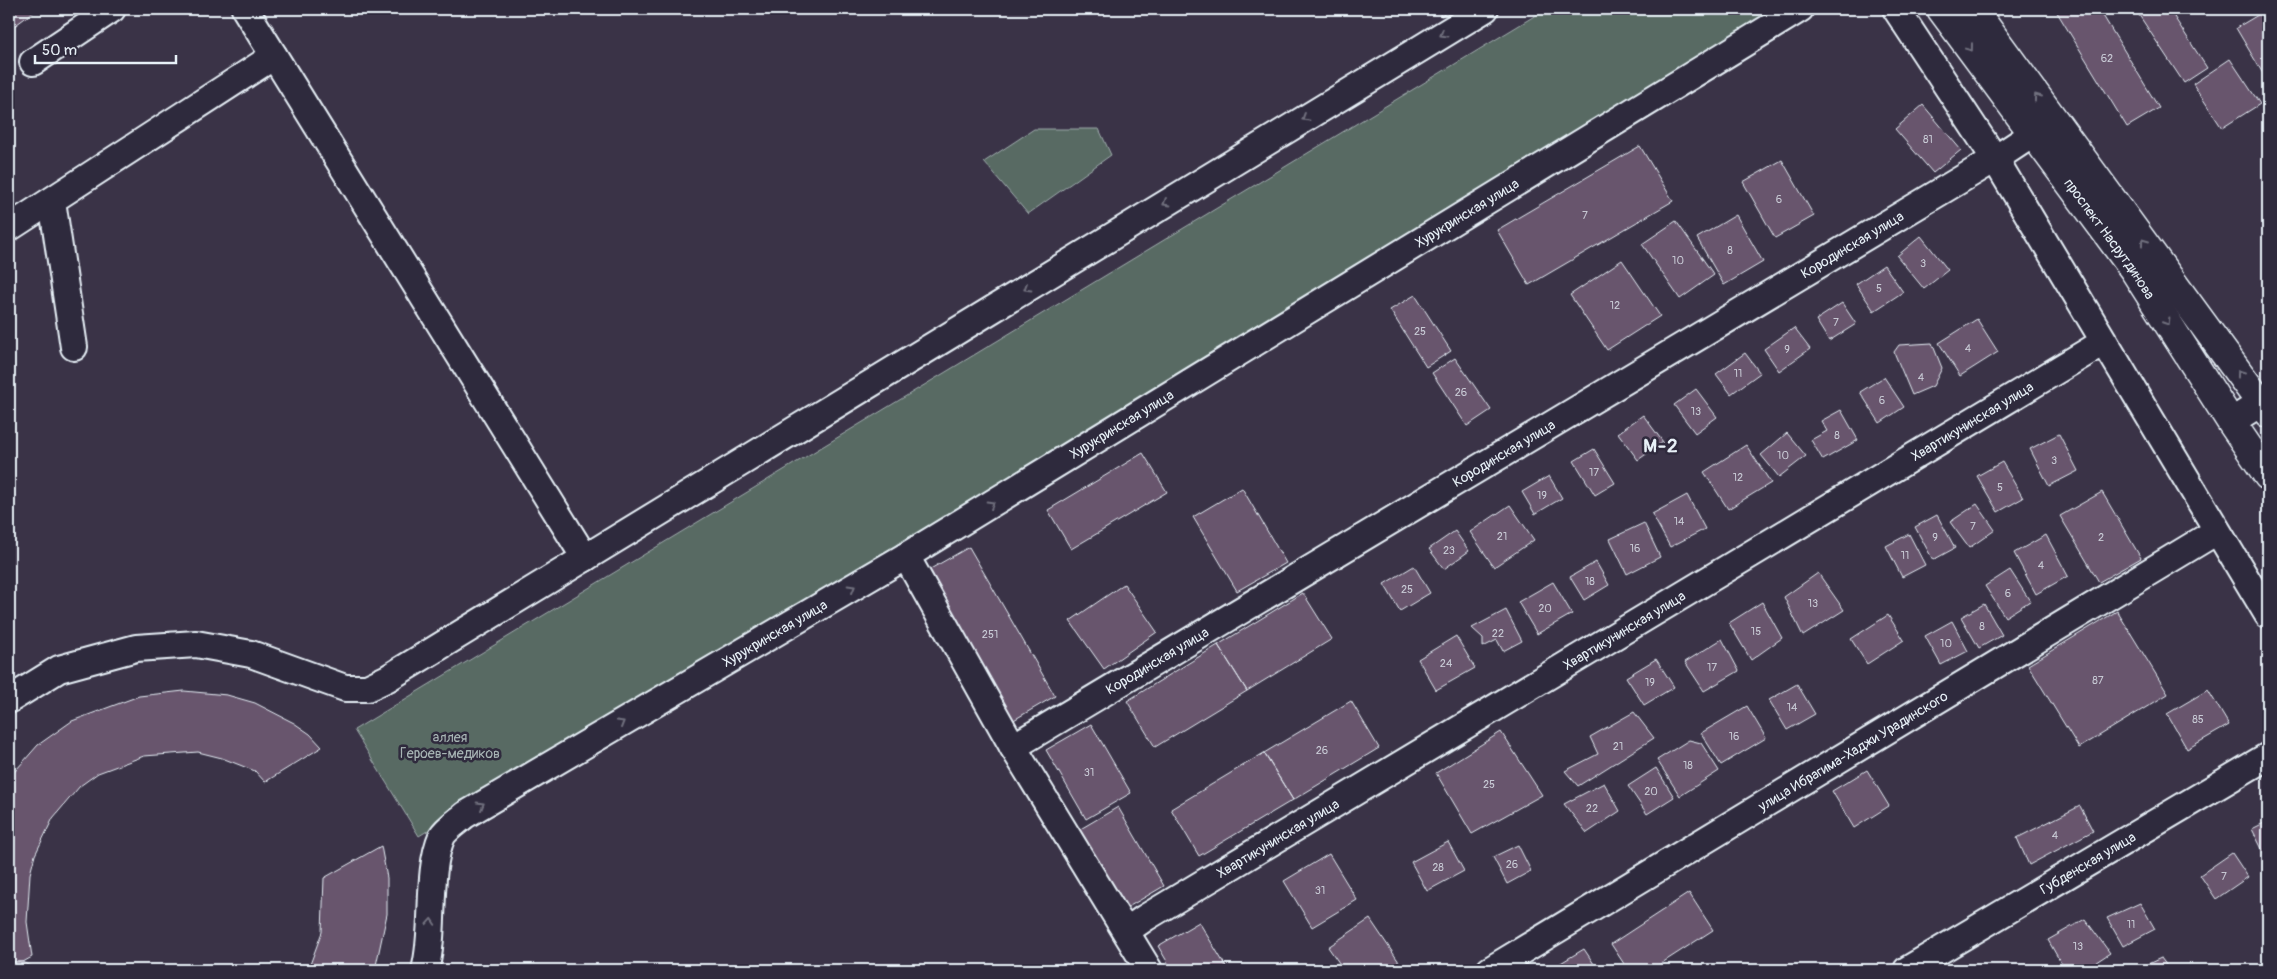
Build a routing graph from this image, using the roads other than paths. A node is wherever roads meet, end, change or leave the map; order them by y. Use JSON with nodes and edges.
{"nodes":[{"id":1,"x":112,"y":9,"type":"edge"},
{"id":2,"x":244,"y":9,"type":"edge"},
{"id":3,"x":1485,"y":9,"type":"edge"},
{"id":4,"x":1800,"y":9,"type":"edge"},
{"id":5,"x":1896,"y":9,"type":"edge"},
{"id":6,"x":1941,"y":9,"type":"edge"},
{"id":7,"x":1973,"y":9,"type":"edge"},
{"id":8,"x":274,"y":56,"type":"junction"},
{"id":9,"x":33,"y":62,"type":"dead end"},
{"id":10,"x":2043,"y":126,"type":"junction"},
{"id":11,"x":1995,"y":159,"type":"junction"},
{"id":12,"x":52,"y":201,"type":"junction"},
{"id":13,"x":9,"y":228,"type":"edge"},
{"id":14,"x":2104,"y":342,"type":"junction"},
{"id":15,"x":74,"y":348,"type":"dead end"},
{"id":16,"x":2266,"y":405,"type":"edge"},
{"id":17,"x":2231,"y":422,"type":"junction"},
{"id":18,"x":2268,"y":476,"type":"edge"},
{"id":19,"x":2217,"y":532,"type":"junction"},
{"id":20,"x":906,"y":556,"type":"junction"},
{"id":21,"x":585,"y":558,"type":"junction"},
{"id":22,"x":2268,"y":615,"type":"edge"},
{"id":23,"x":9,"y":700,"type":"edge"},
{"id":24,"x":1012,"y":747,"type":"junction"},
{"id":25,"x":2268,"y":756,"type":"edge"},
{"id":26,"x":1136,"y":924,"type":"junction"},
{"id":27,"x":425,"y":970,"type":"edge"},
{"id":28,"x":1149,"y":970,"type":"edge"},
{"id":29,"x":1490,"y":970,"type":"edge"},
{"id":30,"x":1907,"y":970,"type":"edge"}],
"edges":[{"from":1,"to":9,"type":"street"},
{"from":2,"to":8,"type":"street"},
{"from":3,"to":21,"type":"street","one_way":true},
{"from":20,"to":4,"type":"street","name":"Хурукринская улица","one_way":true},
{"from":5,"to":11,"type":"street"},
{"from":6,"to":10,"type":"main road","name":"проспект Насрутдинова","one_way":true},
{"from":10,"to":7,"type":"main road","name":"проспект Насрутдинова","one_way":true},
{"from":8,"to":12,"type":"street"},
{"from":8,"to":21,"type":"street"},
{"from":10,"to":11,"type":"street","name":"Кородинская улица"},
{"from":16,"to":10,"type":"main road","name":"проспект Насрутдинова","one_way":true},
{"from":10,"to":17,"type":"main road","name":"проспект Насрутдинова","one_way":true},
{"from":11,"to":14,"type":"street"},
{"from":11,"to":24,"type":"street","name":"Кородинская улица"},
{"from":12,"to":13,"type":"street"},
{"from":12,"to":15,"type":"street"},
{"from":14,"to":19,"type":"street"},
{"from":14,"to":26,"type":"street","name":"Хвартикунинская улица"},
{"from":16,"to":17,"type":"street"},
{"from":17,"to":18,"type":"main road","name":"проспект Насрутдинова"},
{"from":19,"to":22,"type":"street"},
{"from":19,"to":29,"type":"street","name":"улица Ибрагима-Хаджи Урадинского"},
{"from":20,"to":24,"type":"street"},
{"from":27,"to":20,"type":"street","name":"Хурукринская улица","one_way":true},
{"from":21,"to":23,"type":"street"},
{"from":24,"to":26,"type":"street"},
{"from":25,"to":30,"type":"street","name":"Губденская улица"},
{"from":26,"to":28,"type":"street"}]}
